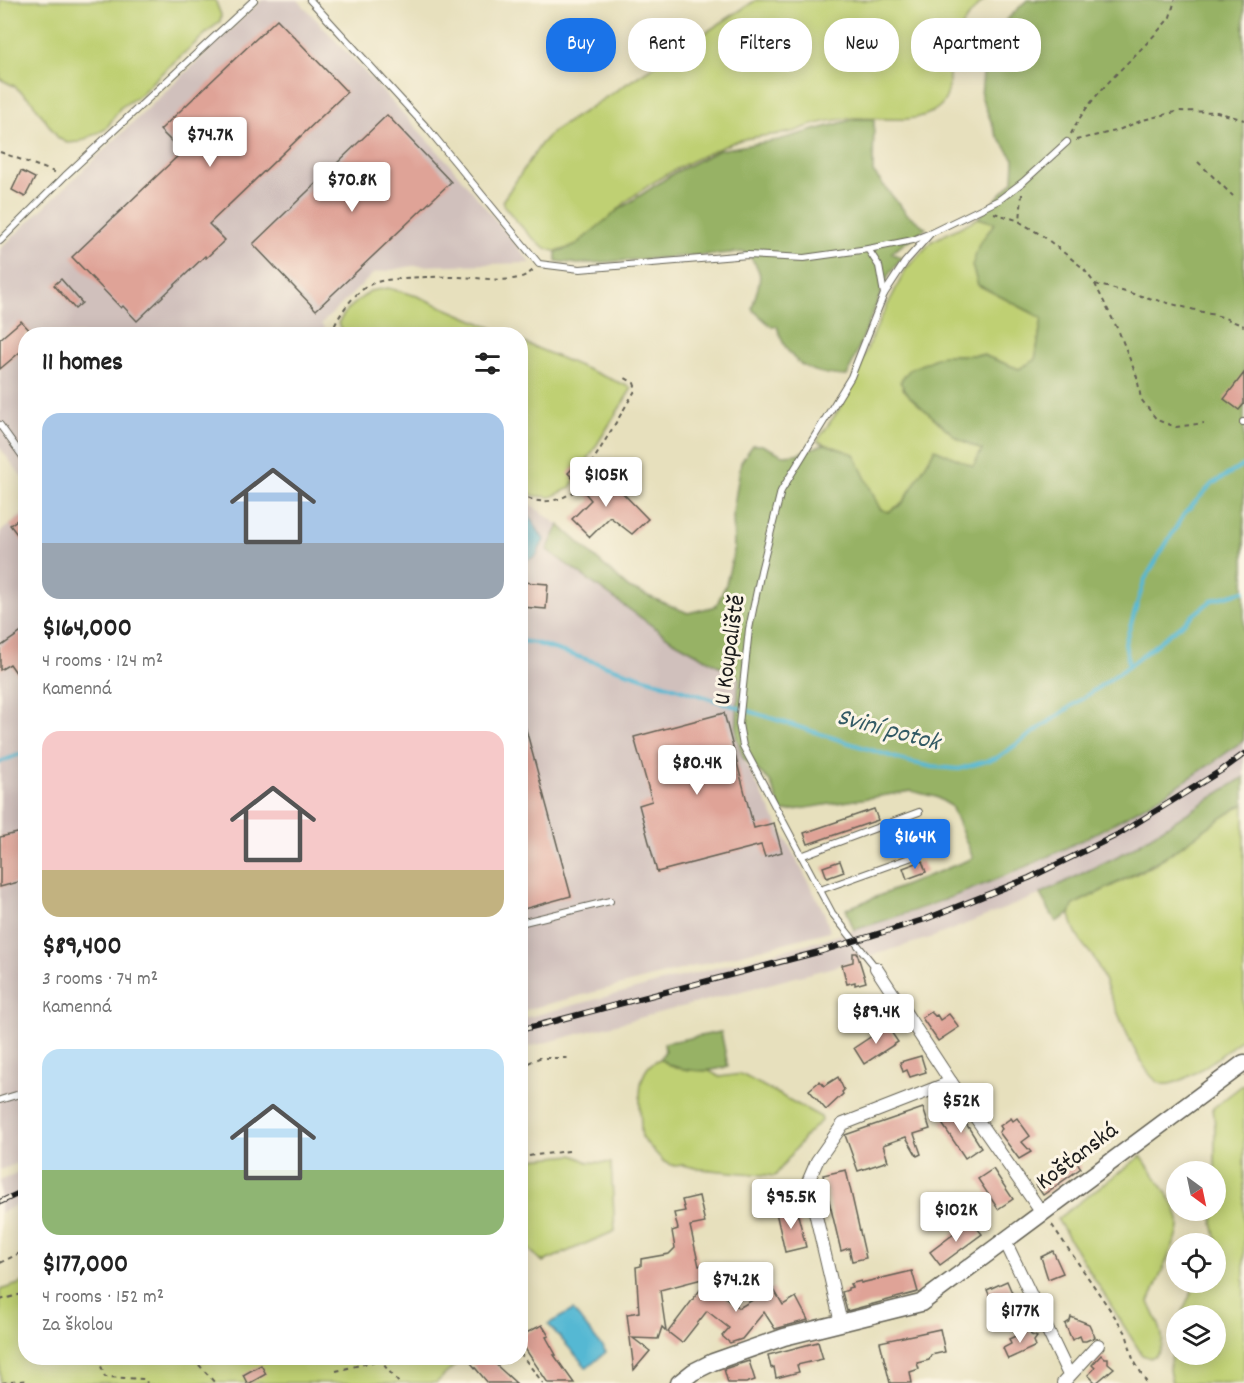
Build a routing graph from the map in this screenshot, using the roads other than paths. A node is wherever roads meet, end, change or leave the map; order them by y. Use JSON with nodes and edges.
{"nodes":[{"id":1,"x":254,"y":0,"type":"edge"},
{"id":2,"x":310,"y":0,"type":"edge"},
{"id":3,"x":1067,"y":142,"type":"road end"},
{"id":4,"x":931,"y":233,"type":"junction"},
{"id":5,"x":0,"y":241,"type":"edge"},
{"id":6,"x":868,"y":249,"type":"junction"},
{"id":7,"x":884,"y":294,"type":"junction"},
{"id":8,"x":0,"y":425,"type":"edge"},
{"id":9,"x":18,"y":449,"type":"edge"},
{"id":10,"x":919,"y":812,"type":"dead end"},
{"id":11,"x":929,"y":851,"type":"dead end"},
{"id":12,"x":801,"y":856,"type":"junction"},
{"id":13,"x":820,"y":890,"type":"junction"},
{"id":14,"x":610,"y":901,"type":"dead end"},
{"id":15,"x":528,"y":921,"type":"edge"},
{"id":16,"x":876,"y":968,"type":"joint"},
{"id":17,"x":1244,"y":1063,"type":"edge"},
{"id":18,"x":951,"y":1082,"type":"junction"},
{"id":19,"x":18,"y":1094,"type":"edge"},
{"id":20,"x":0,"y":1100,"type":"edge"},
{"id":21,"x":1042,"y":1213,"type":"junction"},
{"id":22,"x":1005,"y":1241,"type":"junction"},
{"id":23,"x":841,"y":1323,"type":"junction"},
{"id":24,"x":1098,"y":1345,"type":"dead end"},
{"id":25,"x":1066,"y":1379,"type":"edge"},
{"id":26,"x":679,"y":1383,"type":"edge"}],
"edges":[{"from":1,"to":5,"type":"lane"},
{"from":2,"to":6,"type":"lane"},
{"from":3,"to":4,"type":"lane"},
{"from":4,"to":6,"type":"lane"},
{"from":4,"to":7,"type":"lane","name":"U Koupaliště"},
{"from":6,"to":7,"type":"lane"},
{"from":7,"to":12,"type":"lane","name":"U Koupaliště"},
{"from":8,"to":9,"type":"lane"},
{"from":10,"to":12,"type":"lane"},
{"from":11,"to":13,"type":"lane"},
{"from":12,"to":13,"type":"lane","name":"U Koupaliště"},
{"from":13,"to":16,"type":"lane","name":"U Koupaliště"},
{"from":14,"to":15,"type":"lane"},
{"from":16,"to":18,"type":"street"},
{"from":17,"to":21,"type":"street","name":"Košťanská"},
{"from":18,"to":21,"type":"street"},
{"from":18,"to":23,"type":"street"},
{"from":19,"to":20,"type":"lane"},
{"from":21,"to":22,"type":"street","name":"Košťanská"},
{"from":22,"to":23,"type":"street","name":"Košťanská"},
{"from":22,"to":25,"type":"street"},
{"from":23,"to":26,"type":"street","name":"Košťanská"},
{"from":24,"to":25,"type":"street"}]}
